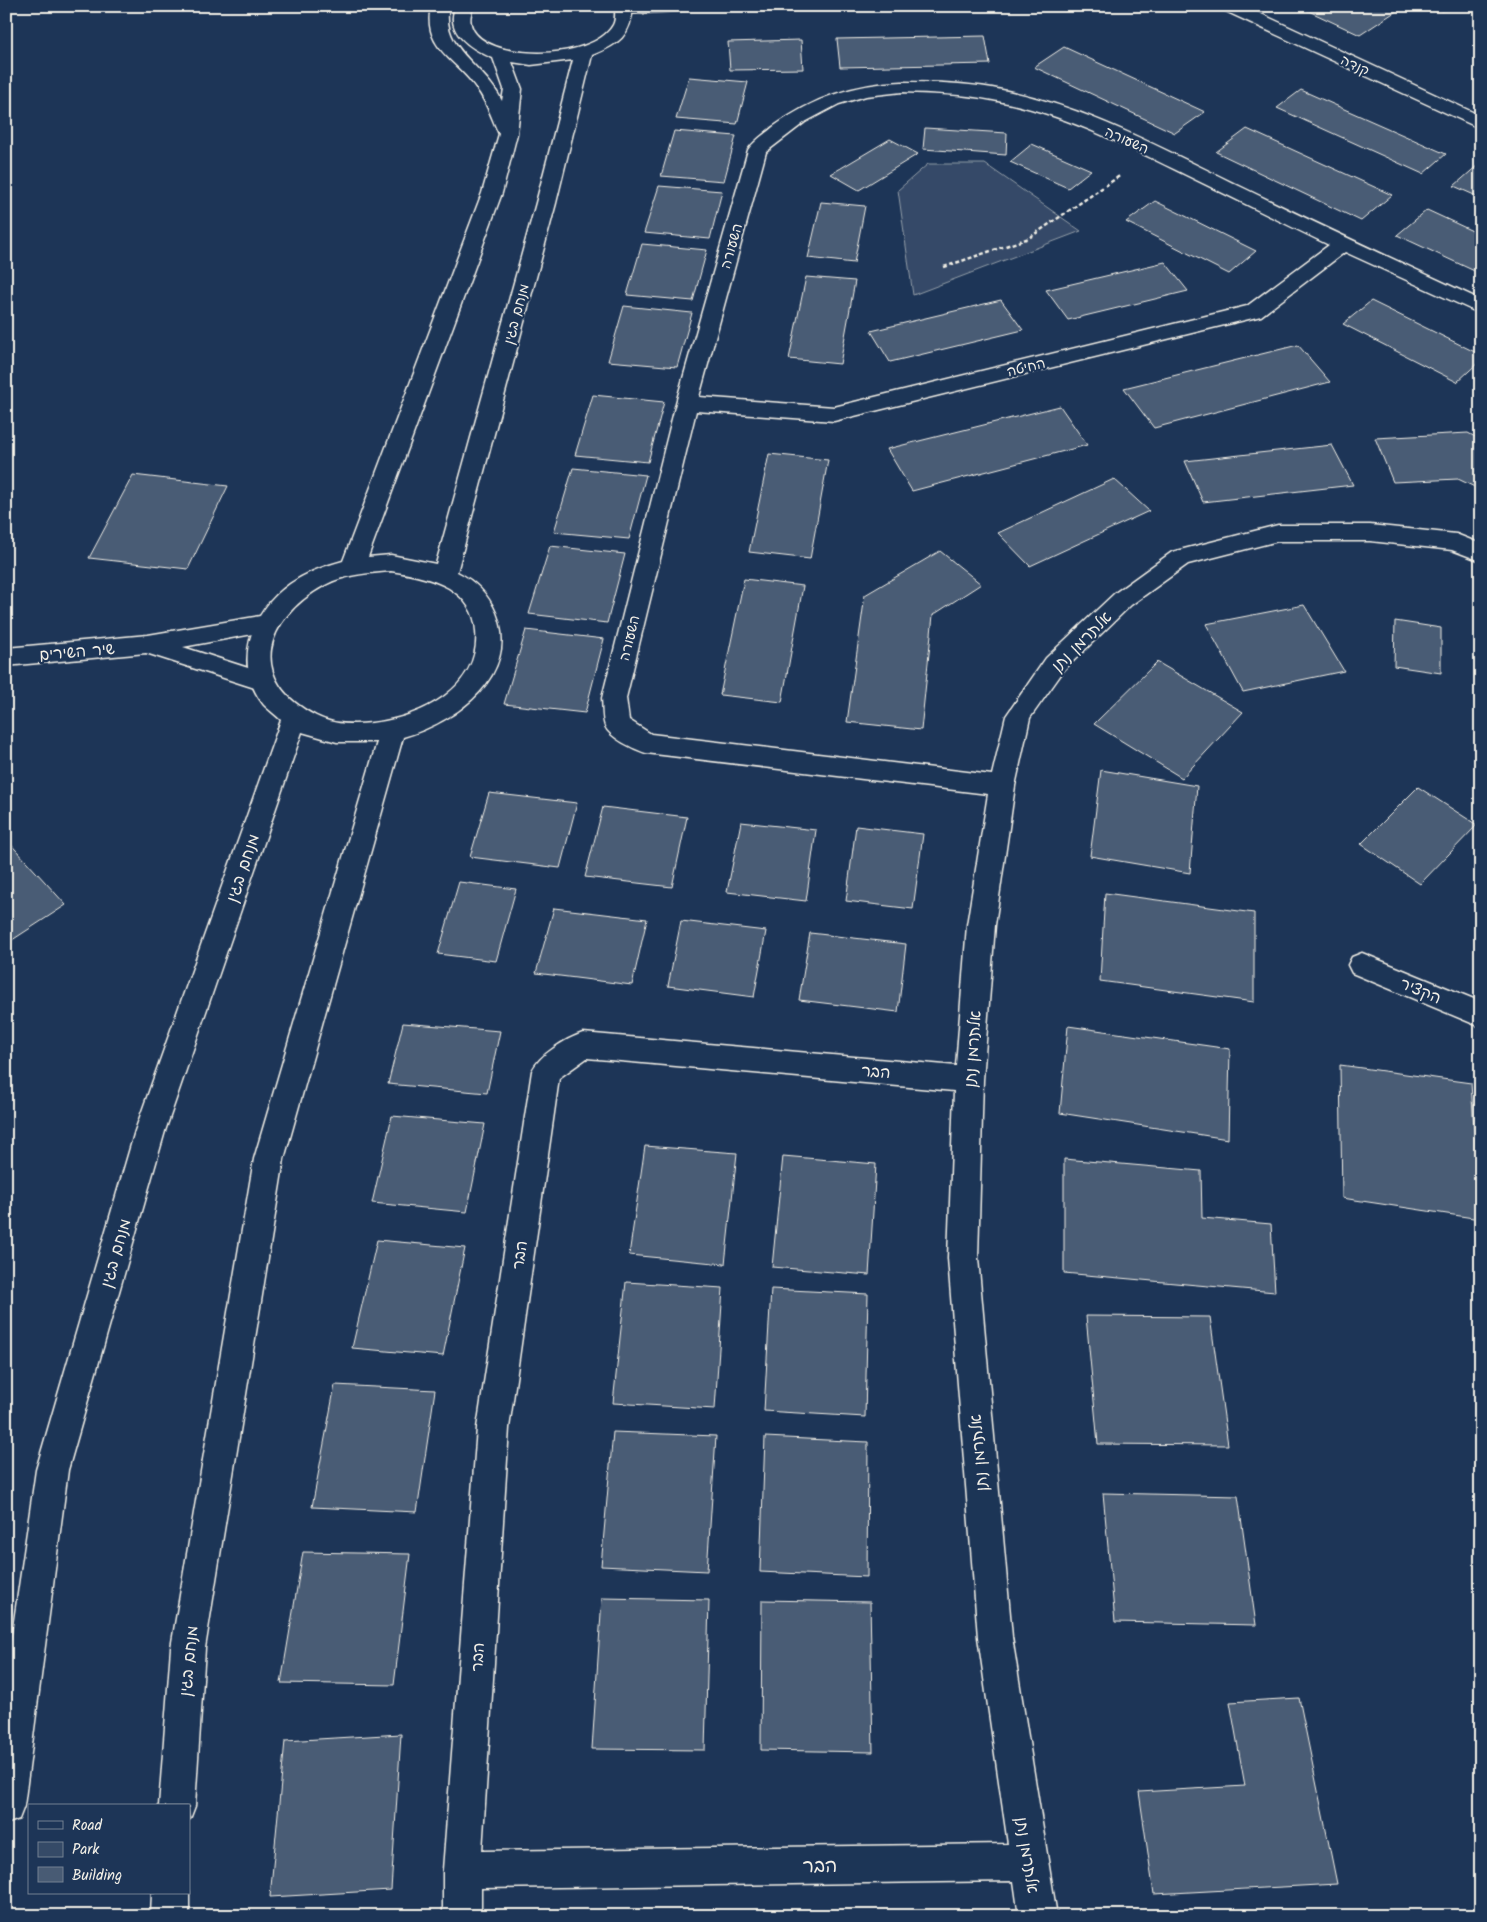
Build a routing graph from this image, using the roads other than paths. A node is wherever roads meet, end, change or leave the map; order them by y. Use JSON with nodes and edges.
{"nodes":[{"id":1,"x":440,"y":6,"type":"edge"},
{"id":2,"x":465,"y":6,"type":"edge"},
{"id":3,"x":679,"y":6,"type":"edge"},
{"id":4,"x":1229,"y":6,"type":"edge"},
{"id":5,"x":624,"y":8,"type":"edge"},
{"id":6,"x":584,"y":53,"type":"junction"},
{"id":7,"x":501,"y":56,"type":"junction"},
{"id":8,"x":1481,"y":123,"type":"edge"},
{"id":9,"x":508,"y":134,"type":"junction"},
{"id":10,"x":1343,"y":244,"type":"junction"},
{"id":11,"x":1481,"y":308,"type":"edge"},
{"id":12,"x":687,"y":403,"type":"junction"},
{"id":13,"x":1481,"y":553,"type":"edge"},
{"id":14,"x":353,"y":566,"type":"junction"},
{"id":15,"x":444,"y":575,"type":"junction"},
{"id":16,"x":266,"y":624,"type":"junction"},
{"id":17,"x":148,"y":644,"type":"junction"},
{"id":18,"x":6,"y":657,"type":"edge"},
{"id":19,"x":261,"y":681,"type":"junction"},
{"id":20,"x":295,"y":717,"type":"junction"},
{"id":21,"x":393,"y":729,"type":"junction"},
{"id":22,"x":1002,"y":786,"type":"junction"},
{"id":23,"x":1362,"y":965,"type":"dead end"},
{"id":24,"x":1481,"y":1015,"type":"edge"},
{"id":25,"x":969,"y":1080,"type":"junction"},
{"id":26,"x":177,"y":1804,"type":"edge"},
{"id":27,"x":6,"y":1806,"type":"edge"},
{"id":28,"x":1028,"y":1862,"type":"junction"},
{"id":29,"x":462,"y":1870,"type":"junction"},
{"id":30,"x":171,"y":1894,"type":"edge"},
{"id":31,"x":170,"y":1916,"type":"edge"},
{"id":32,"x":462,"y":1916,"type":"edge"},
{"id":33,"x":1038,"y":1916,"type":"edge"}],
"edges":[{"from":1,"to":9,"type":"street"},
{"from":2,"to":7,"type":"street"},
{"from":3,"to":5,"type":"street"},
{"from":4,"to":8,"type":"street","name":"קנדה"},
{"from":5,"to":6,"type":"street"},
{"from":6,"to":7,"type":"street"},
{"from":6,"to":15,"type":"street","name":"מנחם בגין"},
{"from":7,"to":9,"type":"street"},
{"from":9,"to":14,"type":"street"},
{"from":10,"to":11,"type":"street","name":"השעורה"},
{"from":10,"to":12,"type":"street","name":"החיטה"},
{"from":10,"to":12,"type":"street","name":"השעורה"},
{"from":12,"to":22,"type":"street","name":"השעורה"},
{"from":13,"to":22,"type":"street","name":"אלתרמן נתן"},
{"from":14,"to":15,"type":"street"},
{"from":14,"to":16,"type":"street"},
{"from":15,"to":21,"type":"street"},
{"from":16,"to":17,"type":"street","name":"שיר השירים"},
{"from":16,"to":19,"type":"street"},
{"from":17,"to":18,"type":"street","name":"שיר השירים"},
{"from":17,"to":19,"type":"street","name":"שיר השירים"},
{"from":19,"to":20,"type":"street"},
{"from":20,"to":21,"type":"street"},
{"from":20,"to":27,"type":"street","name":"מנחם בגין"},
{"from":21,"to":26,"type":"street","name":"מנחם בגין"},
{"from":22,"to":25,"type":"street","name":"אלתרמן נתן"},
{"from":23,"to":24,"type":"street","name":"הקציר"},
{"from":25,"to":28,"type":"street","name":"אלתרמן נתן"},
{"from":25,"to":29,"type":"street","name":"הבר"},
{"from":28,"to":29,"type":"street","name":"הבר"},
{"from":28,"to":33,"type":"street","name":"אלתרמן נתן"},
{"from":29,"to":32,"type":"street","name":"הבר"},
{"from":30,"to":31,"type":"street"}]}
